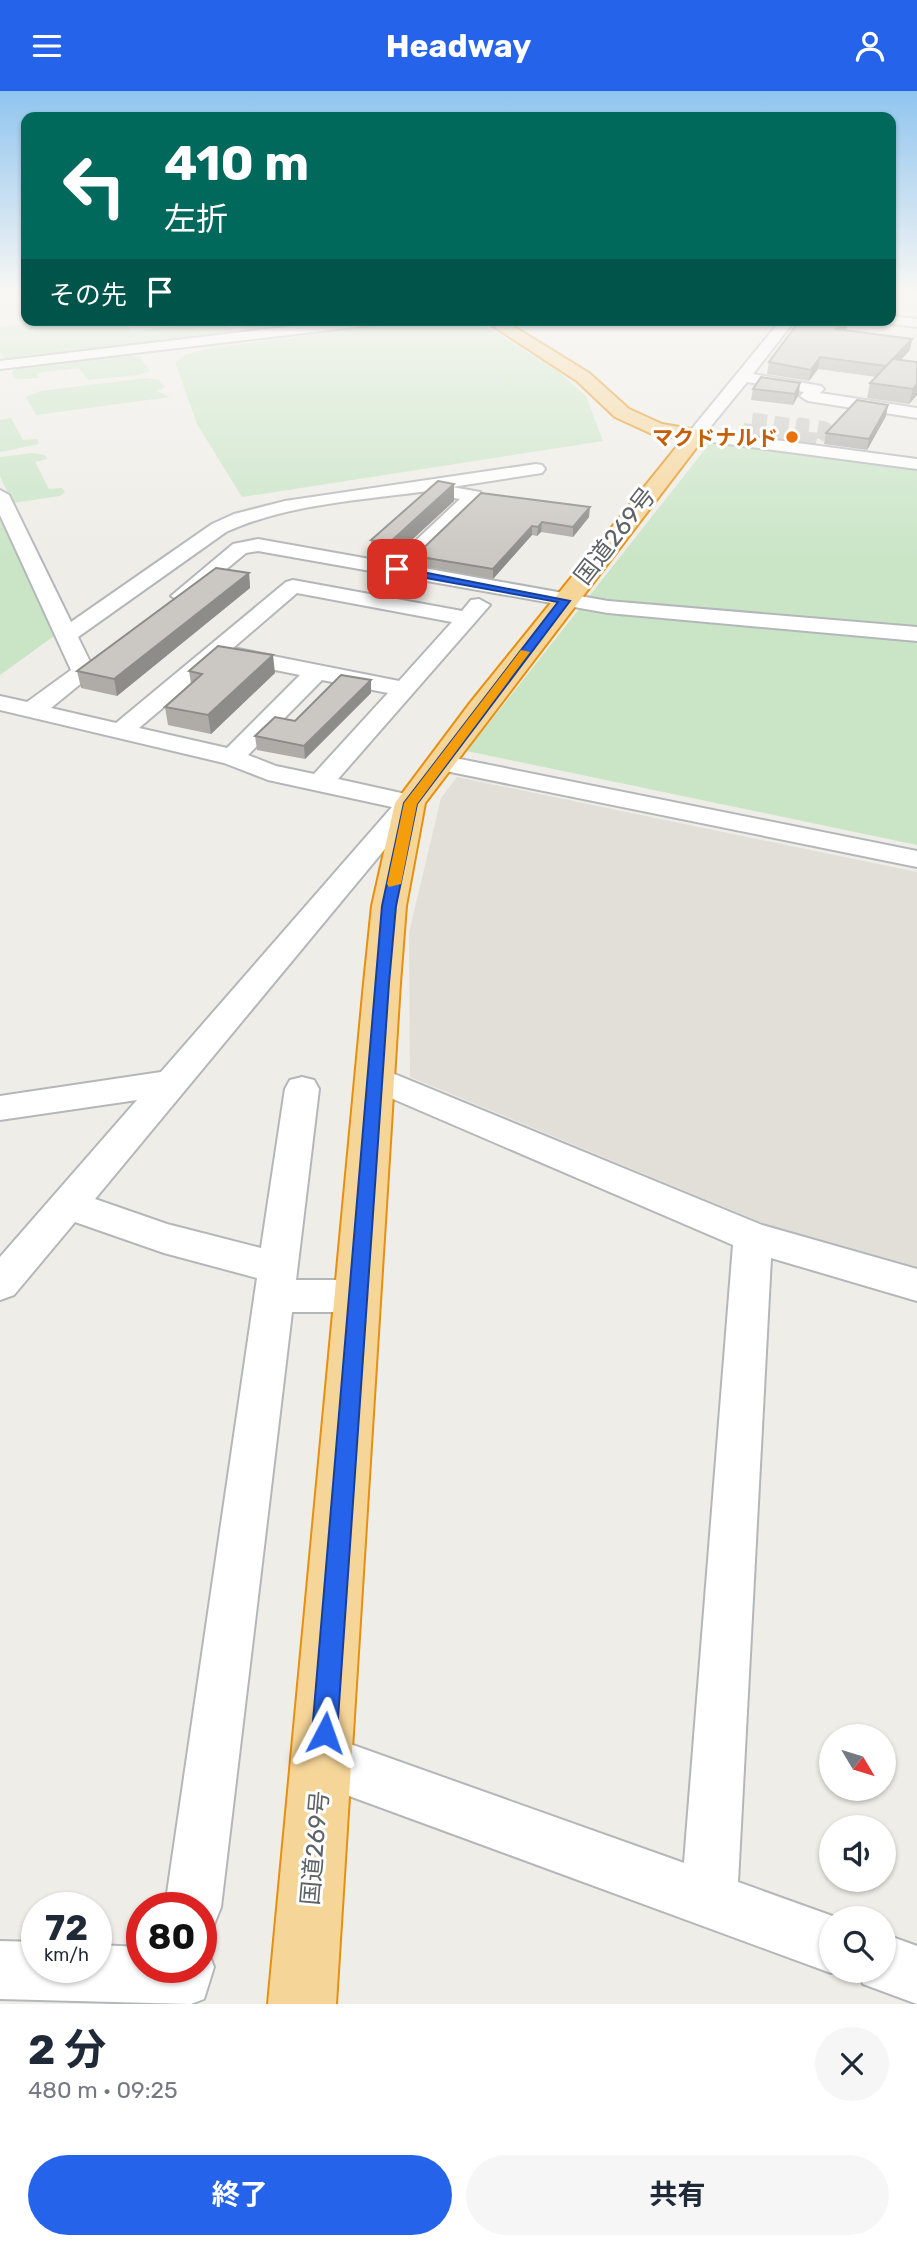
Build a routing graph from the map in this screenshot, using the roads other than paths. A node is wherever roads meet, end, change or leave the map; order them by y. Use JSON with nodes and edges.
{"nodes":[{"id":1,"x":585,"y":379,"type":"edge"},
{"id":2,"x":739,"y":379,"type":"edge"},
{"id":3,"x":760,"y":379,"type":"edge"},
{"id":4,"x":917,"y":413,"type":"edge"},
{"id":5,"x":696,"y":435,"type":"junction"},
{"id":6,"x":917,"y":464,"type":"edge"},
{"id":7,"x":536,"y":470,"type":"dead end"},
{"id":8,"x":443,"y":491,"type":"edge"},
{"id":9,"x":0,"y":495,"type":"edge"},
{"id":10,"x":397,"y":569,"type":"junction"},
{"id":11,"x":494,"y":587,"type":"junction"},
{"id":12,"x":565,"y":601,"type":"junction"},
{"id":13,"x":170,"y":605,"type":"edge"},
{"id":14,"x":468,"y":618,"type":"junction"},
{"id":15,"x":917,"y":634,"type":"edge"},
{"id":16,"x":65,"y":638,"type":"junction"},
{"id":17,"x":217,"y":652,"type":"junction"},
{"id":18,"x":105,"y":655,"type":"edge"},
{"id":19,"x":317,"y":671,"type":"junction"},
{"id":20,"x":83,"y":672,"type":"junction"},
{"id":21,"x":404,"y":689,"type":"junction"},
{"id":22,"x":0,"y":703,"type":"edge"},
{"id":23,"x":32,"y":710,"type":"junction"},
{"id":24,"x":121,"y":731,"type":"junction"},
{"id":25,"x":232,"y":757,"type":"junction"},
{"id":26,"x":440,"y":763,"type":"junction"},
{"id":27,"x":320,"y":784,"type":"junction"},
{"id":28,"x":411,"y":803,"type":"junction"},
{"id":29,"x":917,"y":859,"type":"edge"},
{"id":30,"x":375,"y":1078,"type":"junction"},
{"id":31,"x":168,"y":1083,"type":"junction"},
{"id":32,"x":302,"y":1089,"type":"dead end"},
{"id":33,"x":0,"y":1108,"type":"edge"},
{"id":34,"x":67,"y":1204,"type":"junction"},
{"id":35,"x":753,"y":1237,"type":"junction"},
{"id":36,"x":276,"y":1282,"type":"junction"},
{"id":37,"x":0,"y":1284,"type":"edge"},
{"id":38,"x":917,"y":1285,"type":"edge"},
{"id":39,"x":358,"y":1296,"type":"junction"},
{"id":40,"x":323,"y":1760,"type":"junction"},
{"id":41,"x":194,"y":1892,"type":"edge"},
{"id":42,"x":709,"y":1899,"type":"junction"},
{"id":43,"x":819,"y":1940,"type":"edge"},
{"id":44,"x":896,"y":1967,"type":"edge"},
{"id":45,"x":0,"y":1971,"type":"edge"},
{"id":46,"x":917,"y":1975,"type":"edge"},
{"id":47,"x":126,"y":1976,"type":"edge"},
{"id":48,"x":302,"y":2004,"type":"edge"}],
"edges":[{"from":1,"to":5,"type":"highway"},
{"from":2,"to":5,"type":"street"},
{"from":3,"to":4,"type":"street"},
{"from":5,"to":6,"type":"street"},
{"from":5,"to":12,"type":"highway","name":"国道269号"},
{"from":7,"to":16,"type":"street"},
{"from":8,"to":10,"type":"street"},
{"from":9,"to":16,"type":"street"},
{"from":10,"to":11,"type":"street"},
{"from":10,"to":13,"type":"street"},
{"from":11,"to":12,"type":"street"},
{"from":11,"to":14,"type":"street"},
{"from":12,"to":15,"type":"street"},
{"from":12,"to":26,"type":"highway","name":"国道269号"},
{"from":14,"to":17,"type":"street"},
{"from":14,"to":21,"type":"street"},
{"from":16,"to":20,"type":"street"},
{"from":17,"to":19,"type":"street"},
{"from":17,"to":24,"type":"street"},
{"from":18,"to":20,"type":"street"},
{"from":19,"to":21,"type":"street"},
{"from":19,"to":25,"type":"street"},
{"from":20,"to":23,"type":"street"},
{"from":21,"to":27,"type":"street"},
{"from":22,"to":23,"type":"street"},
{"from":23,"to":24,"type":"street"},
{"from":24,"to":25,"type":"street"},
{"from":25,"to":27,"type":"street"},
{"from":26,"to":28,"type":"highway","name":"国道269号"},
{"from":26,"to":29,"type":"street"},
{"from":27,"to":28,"type":"street"},
{"from":28,"to":30,"type":"highway","name":"国道269号"},
{"from":28,"to":31,"type":"street"},
{"from":30,"to":35,"type":"street"},
{"from":30,"to":39,"type":"highway","name":"国道269号"},
{"from":31,"to":33,"type":"street"},
{"from":31,"to":34,"type":"street"},
{"from":32,"to":36,"type":"street"},
{"from":34,"to":36,"type":"street"},
{"from":34,"to":37,"type":"street"},
{"from":35,"to":38,"type":"street"},
{"from":35,"to":42,"type":"street"},
{"from":36,"to":39,"type":"street"},
{"from":36,"to":41,"type":"street"},
{"from":39,"to":40,"type":"highway","name":"国道269号"},
{"from":40,"to":42,"type":"street"},
{"from":40,"to":48,"type":"highway","name":"国道269号"},
{"from":42,"to":43,"type":"street"},
{"from":44,"to":46,"type":"street"},
{"from":45,"to":47,"type":"street"}]}
